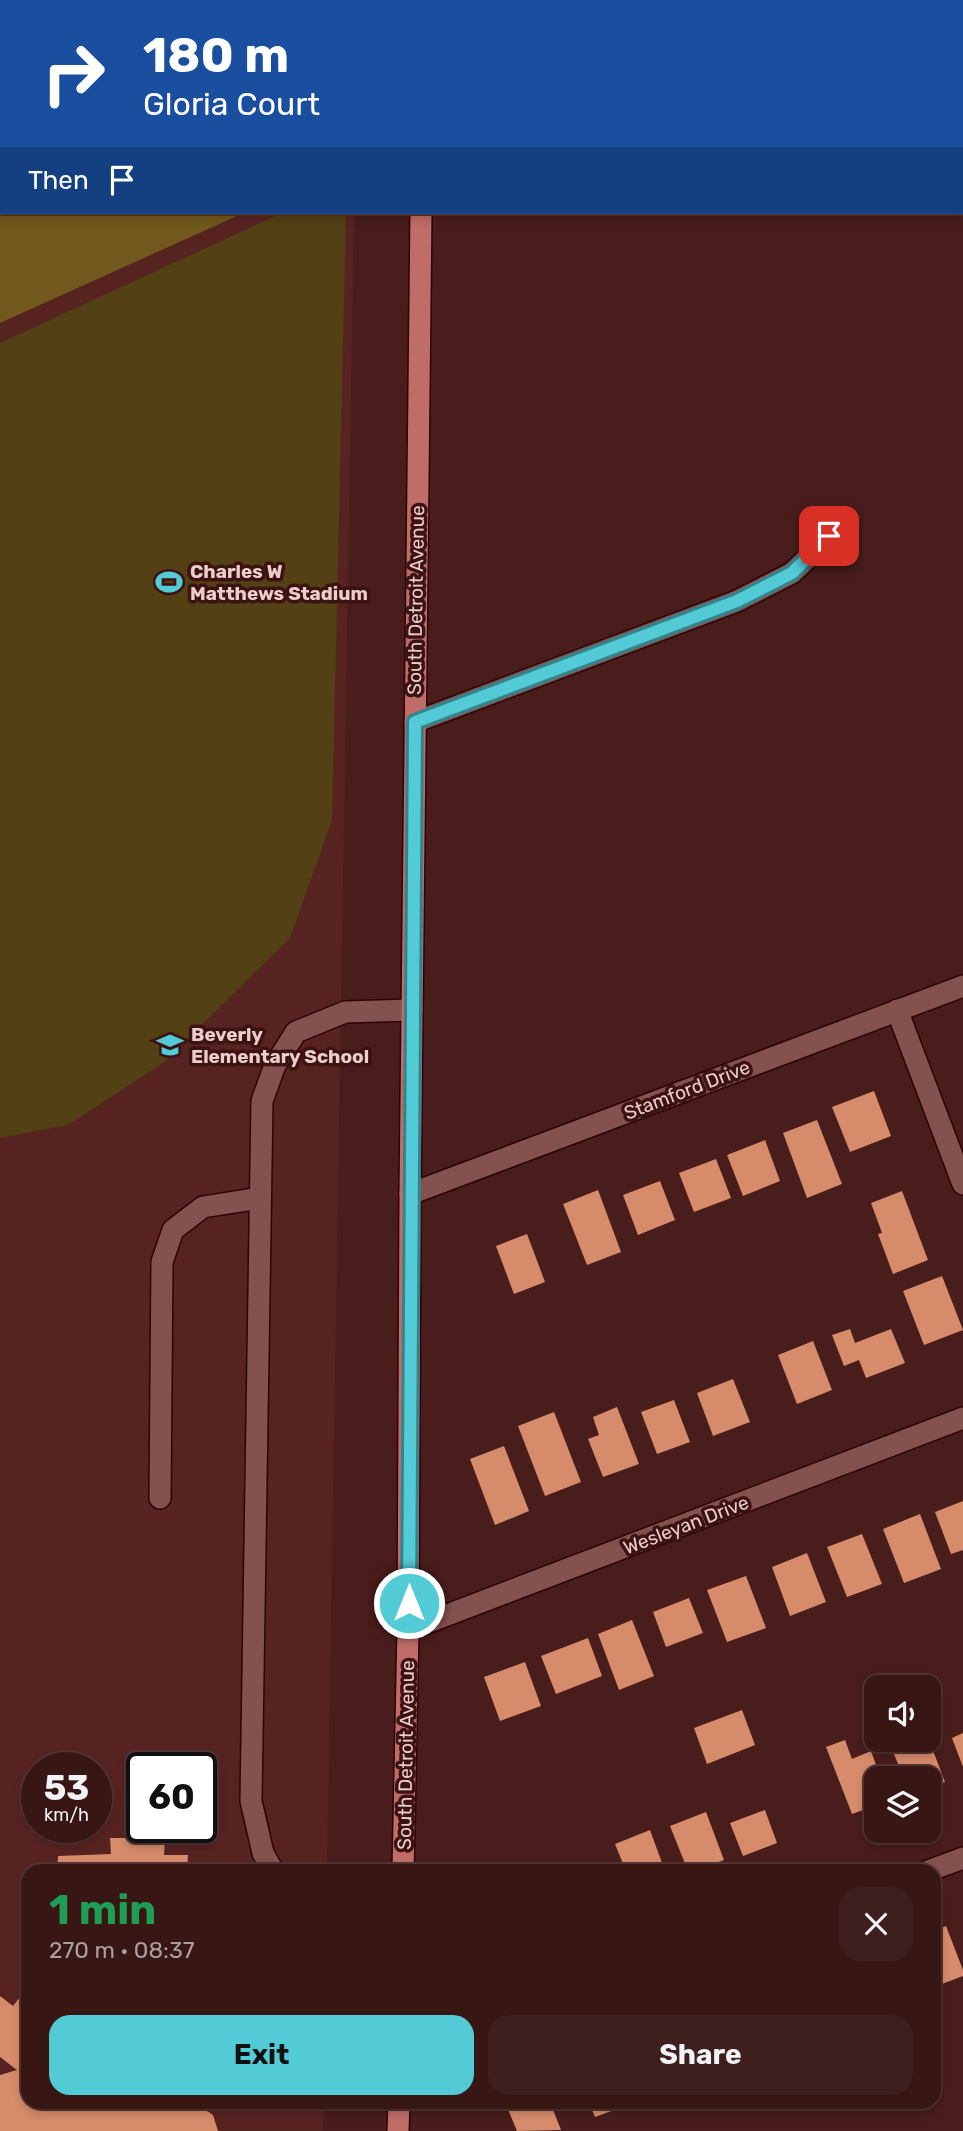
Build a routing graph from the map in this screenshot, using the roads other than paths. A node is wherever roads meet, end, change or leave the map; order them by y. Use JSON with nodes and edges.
{"nodes":[{"id":1,"x":421,"y":214,"type":"edge"},
{"id":2,"x":842,"y":521,"type":"dead end"},
{"id":3,"x":415,"y":722,"type":"junction"},
{"id":4,"x":963,"y":985,"type":"edge"},
{"id":5,"x":412,"y":1010,"type":"junction"},
{"id":6,"x":897,"y":1010,"type":"junction"},
{"id":7,"x":963,"y":1184,"type":"edge"},
{"id":8,"x":410,"y":1194,"type":"junction"},
{"id":9,"x":260,"y":1198,"type":"junction"},
{"id":10,"x":963,"y":1418,"type":"edge"},
{"id":11,"x":160,"y":1497,"type":"dead end"},
{"id":12,"x":408,"y":1630,"type":"junction"},
{"id":13,"x":963,"y":1858,"type":"edge"},
{"id":14,"x":268,"y":1864,"type":"edge"},
{"id":15,"x":403,"y":1864,"type":"edge"},
{"id":16,"x":941,"y":1866,"type":"edge"},
{"id":17,"x":399,"y":2109,"type":"edge"},
{"id":18,"x":398,"y":2131,"type":"edge"}],
"edges":[{"from":1,"to":3,"type":"main road","name":"South Detroit Avenue"},
{"from":2,"to":3,"type":"street"},
{"from":3,"to":5,"type":"main road","name":"South Detroit Avenue"},
{"from":4,"to":6,"type":"street","name":"Stamford Drive"},
{"from":5,"to":8,"type":"main road","name":"South Detroit Avenue"},
{"from":5,"to":9,"type":"street"},
{"from":6,"to":7,"type":"street"},
{"from":6,"to":8,"type":"street","name":"Stamford Drive"},
{"from":8,"to":12,"type":"main road","name":"South Detroit Avenue"},
{"from":9,"to":11,"type":"street"},
{"from":9,"to":14,"type":"street"},
{"from":10,"to":12,"type":"street","name":"Wesleyan Drive"},
{"from":12,"to":15,"type":"main road","name":"South Detroit Avenue"},
{"from":13,"to":16,"type":"street"},
{"from":17,"to":18,"type":"main road"}]}
